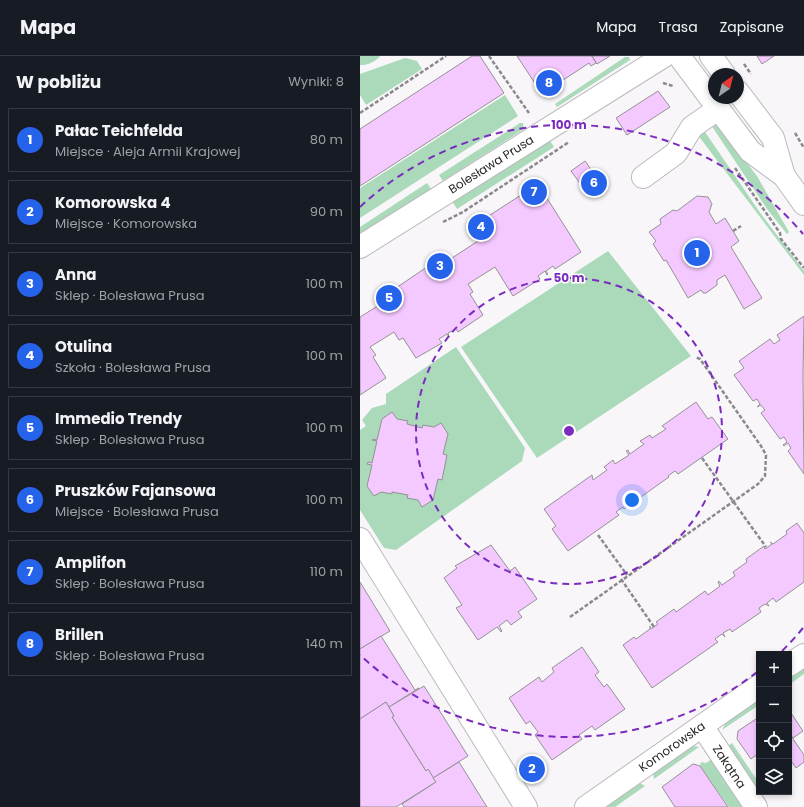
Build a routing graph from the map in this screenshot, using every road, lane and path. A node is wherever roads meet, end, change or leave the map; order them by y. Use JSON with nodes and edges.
{"nodes":[{"id":1,"x":446,"y":56,"type":"edge"},
{"id":2,"x":489,"y":56,"type":"edge"},
{"id":3,"x":664,"y":56,"type":"edge"},
{"id":4,"x":679,"y":56,"type":"edge"},
{"id":5,"x":711,"y":56,"type":"edge"},
{"id":6,"x":720,"y":68,"type":"edge"},
{"id":7,"x":658,"y":85,"type":"dead end"},
{"id":8,"x":676,"y":88,"type":"dead end"},
{"id":9,"x":744,"y":100,"type":"edge"},
{"id":10,"x":718,"y":109,"type":"junction"},
{"id":11,"x":360,"y":113,"type":"edge"},
{"id":12,"x":529,"y":113,"type":"dead end"},
{"id":13,"x":566,"y":146,"type":"dead end"},
{"id":14,"x":784,"y":176,"type":"junction"},
{"id":15,"x":643,"y":177,"type":"dead end"},
{"id":16,"x":804,"y":204,"type":"edge"},
{"id":17,"x":454,"y":218,"type":"dead end"},
{"id":18,"x":741,"y":226,"type":"dead end"},
{"id":19,"x":733,"y":231,"type":"dead end"},
{"id":20,"x":780,"y":233,"type":"dead end"},
{"id":21,"x":360,"y":247,"type":"edge"},
{"id":22,"x":804,"y":268,"type":"edge"},
{"id":23,"x":695,"y":357,"type":"dead end"},
{"id":24,"x":702,"y":458,"type":"dead end"},
{"id":25,"x":732,"y":501,"type":"junction"},
{"id":26,"x":598,"y":535,"type":"dead end"},
{"id":27,"x":360,"y":539,"type":"edge"},
{"id":28,"x":766,"y":547,"type":"dead end"},
{"id":29,"x":627,"y":575,"type":"junction"},
{"id":30,"x":621,"y":579,"type":"junction"},
{"id":31,"x":570,"y":616,"type":"dead end"},
{"id":32,"x":654,"y":626,"type":"dead end"},
{"id":33,"x":804,"y":655,"type":"edge"},
{"id":34,"x":792,"y":663,"type":"edge"},
{"id":35,"x":758,"y":687,"type":"edge"},
{"id":36,"x":702,"y":726,"type":"junction"},
{"id":37,"x":526,"y":807,"type":"edge"},
{"id":38,"x":586,"y":807,"type":"edge"},
{"id":39,"x":756,"y":807,"type":"edge"}],
"edges":[{"from":1,"to":11,"type":"path"},
{"from":2,"to":12,"type":"path"},
{"from":3,"to":21,"type":"street","name":"Bolesława Prusa"},
{"from":4,"to":10,"type":"street"},
{"from":5,"to":6,"type":"street"},
{"from":7,"to":8,"type":"path"},
{"from":9,"to":14,"type":"street"},
{"from":10,"to":14,"type":"street"},
{"from":10,"to":15,"type":"street"},
{"from":13,"to":17,"type":"path"},
{"from":14,"to":16,"type":"street"},
{"from":18,"to":19,"type":"path"},
{"from":20,"to":22,"type":"path"},
{"from":23,"to":25,"type":"path"},
{"from":24,"to":25,"type":"path"},
{"from":25,"to":28,"type":"path"},
{"from":25,"to":29,"type":"path"},
{"from":26,"to":29,"type":"path"},
{"from":27,"to":37,"type":"street"},
{"from":29,"to":30,"type":"path"},
{"from":30,"to":31,"type":"path"},
{"from":30,"to":32,"type":"path"},
{"from":33,"to":34,"type":"street"},
{"from":35,"to":36,"type":"street","name":"Komorowska"},
{"from":36,"to":38,"type":"street","name":"Komorowska"},
{"from":36,"to":39,"type":"street","name":"Zakątna"}]}
